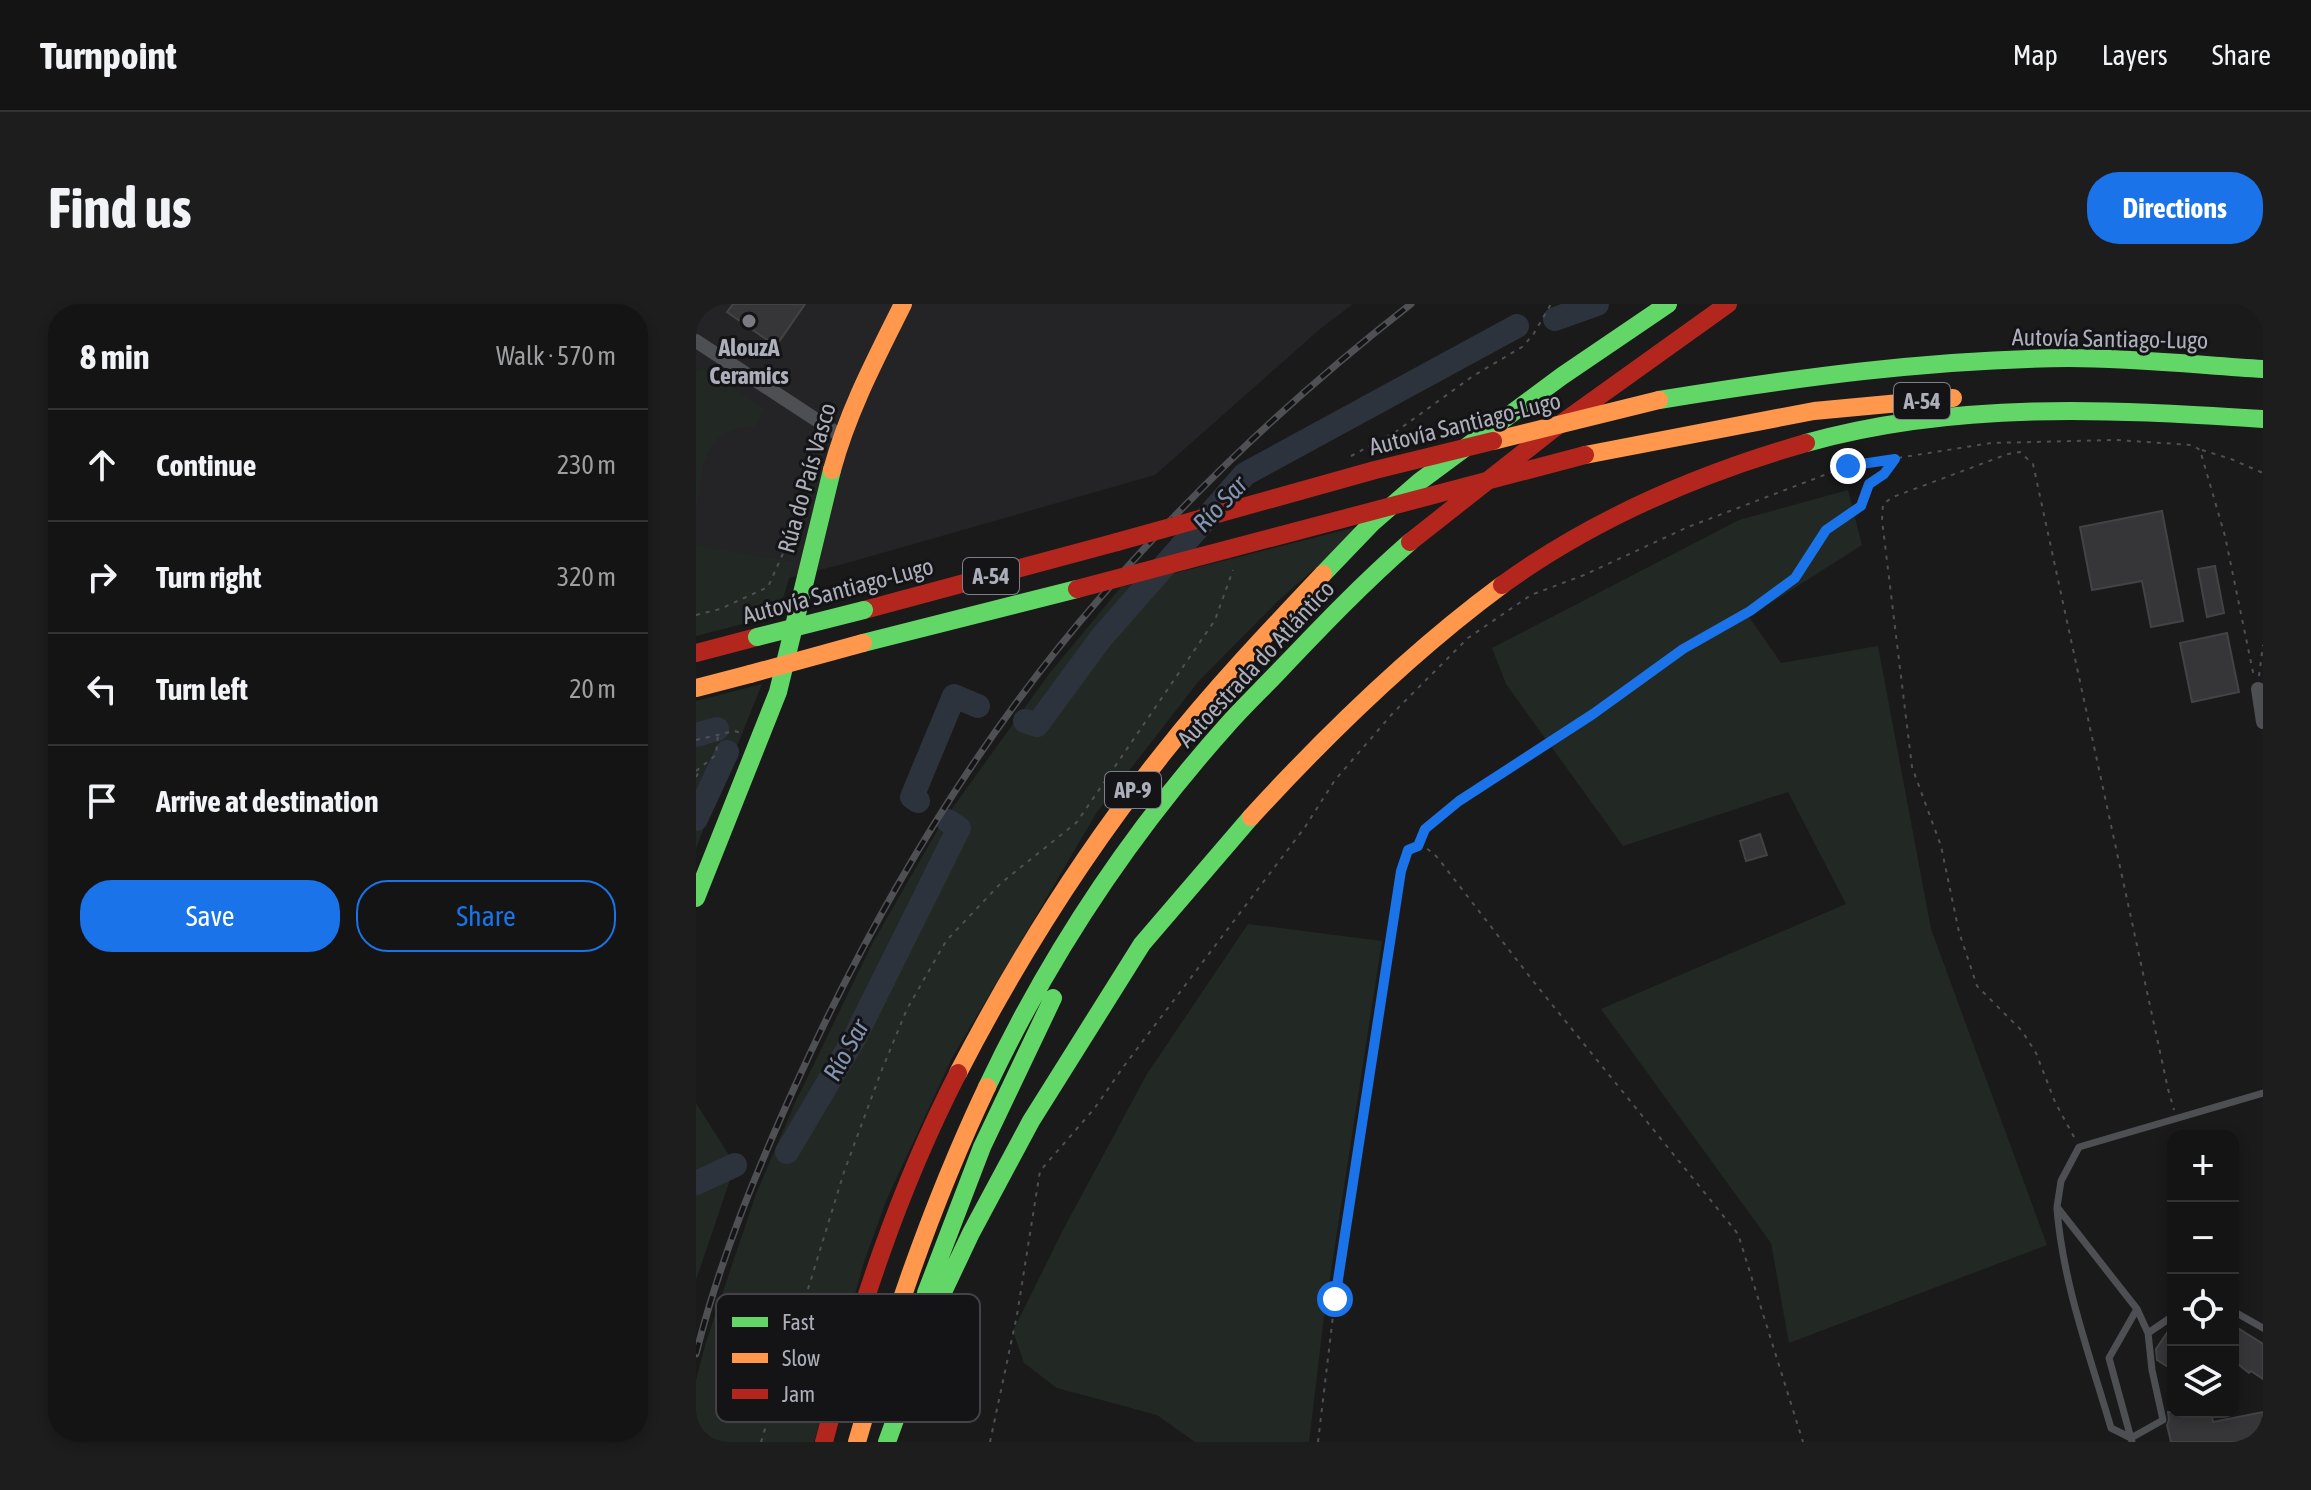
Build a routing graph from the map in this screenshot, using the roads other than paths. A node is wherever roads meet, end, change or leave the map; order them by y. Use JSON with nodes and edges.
{"nodes":[{"id":1,"x":903,"y":304,"type":"edge"},
{"id":2,"x":1668,"y":304,"type":"edge"},
{"id":3,"x":1728,"y":304,"type":"edge"},
{"id":4,"x":700,"y":349,"type":"edge"},
{"id":5,"x":2263,"y":369,"type":"edge"},
{"id":6,"x":2263,"y":406,"type":"edge"},
{"id":7,"x":2263,"y":419,"type":"edge"},
{"id":8,"x":841,"y":436,"type":"junction"},
{"id":9,"x":696,"y":653,"type":"edge"},
{"id":10,"x":696,"y":688,"type":"edge"},
{"id":11,"x":1264,"y":688,"type":"junction"},
{"id":12,"x":2258,"y":689,"type":"road end"},
{"id":13,"x":2263,"y":722,"type":"edge"},
{"id":14,"x":696,"y":898,"type":"edge"},
{"id":15,"x":2263,"y":1093,"type":"edge"},
{"id":16,"x":2057,"y":1207,"type":"junction"},
{"id":17,"x":866,"y":1294,"type":"edge"},
{"id":18,"x":901,"y":1294,"type":"edge"},
{"id":19,"x":927,"y":1294,"type":"edge"},
{"id":20,"x":943,"y":1294,"type":"edge"},
{"id":21,"x":2137,"y":1309,"type":"junction"},
{"id":22,"x":2239,"y":1314,"type":"edge"},
{"id":23,"x":2167,"y":1320,"type":"edge"},
{"id":24,"x":2263,"y":1328,"type":"edge"},
{"id":25,"x":2148,"y":1333,"type":"junction"},
{"id":26,"x":830,"y":1422,"type":"edge"},
{"id":27,"x":863,"y":1422,"type":"edge"},
{"id":28,"x":888,"y":1422,"type":"edge"},
{"id":29,"x":893,"y":1422,"type":"edge"},
{"id":30,"x":2131,"y":1440,"type":"edge"},
{"id":31,"x":824,"y":1442,"type":"edge"},
{"id":32,"x":857,"y":1442,"type":"edge"},
{"id":33,"x":886,"y":1442,"type":"edge"}],
"edges":[{"from":1,"to":8,"type":"main road","name":"Rúa do País Vasco"},
{"from":2,"to":17,"type":"main road","name":"Autoestrada do Atlántico","number":"AP-9"},
{"from":3,"to":11,"type":"main road","name":"Autoestrada do Atlántico","number":"AP-9"},
{"from":4,"to":8,"type":"street"},
{"from":5,"to":9,"type":"main road","name":"Autovía Santiago-Lugo","number":"A-54","bridge":true},
{"from":6,"to":10,"type":"main road","number":"A-54","bridge":true},
{"from":7,"to":20,"type":"main road"},
{"from":8,"to":14,"type":"main road","name":"Rúa do País Vasco"},
{"from":11,"to":18,"type":"main road","name":"Autoestrada do Atlántico","number":"AP-9"},
{"from":11,"to":19,"type":"main road"},
{"from":12,"to":13,"type":"street"},
{"from":15,"to":16,"type":"lane"},
{"from":16,"to":21,"type":"lane"},
{"from":16,"to":30,"type":"lane"},
{"from":21,"to":25,"type":"lane"},
{"from":21,"to":30,"type":"lane"},
{"from":22,"to":24,"type":"lane"},
{"from":23,"to":25,"type":"lane"},
{"from":25,"to":30,"type":"lane"},
{"from":26,"to":31,"type":"main road","name":"Autoestrada do Atlántico","number":"AP-9"},
{"from":27,"to":32,"type":"main road","name":"Autoestrada do Atlántico","number":"AP-9"},
{"from":28,"to":33,"type":"main road"},
{"from":29,"to":33,"type":"main road"}]}
